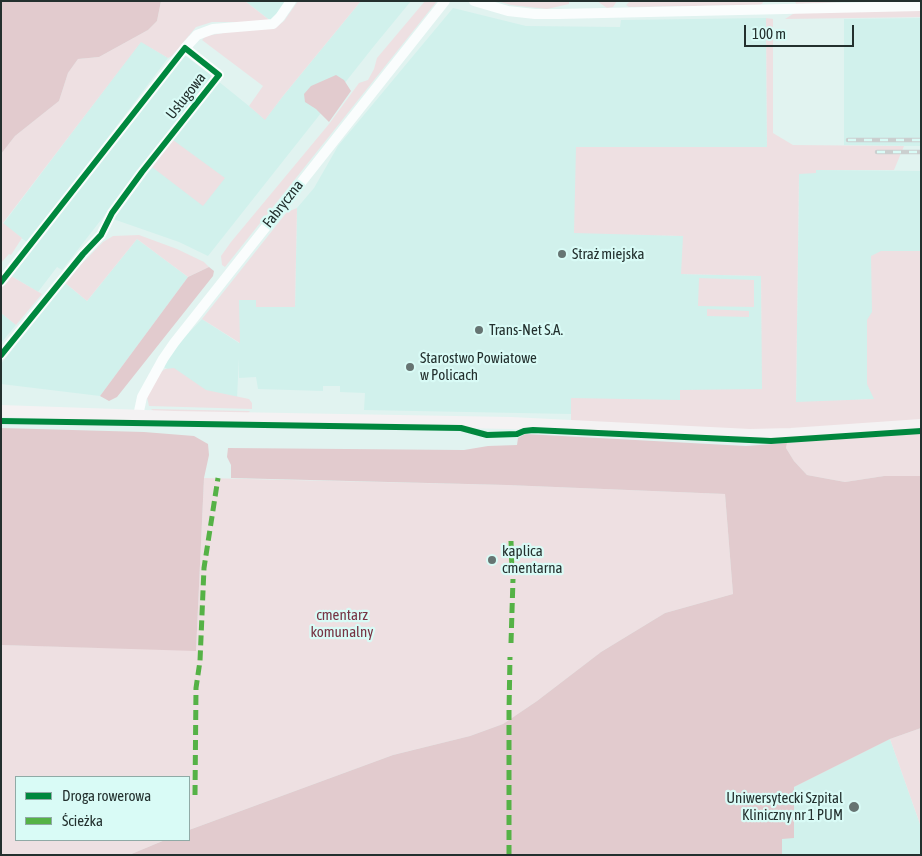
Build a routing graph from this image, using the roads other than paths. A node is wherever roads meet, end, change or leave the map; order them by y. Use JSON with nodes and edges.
{"nodes":[{"id":1,"x":291,"y":1,"type":"edge"},
{"id":2,"x":445,"y":1,"type":"edge"},
{"id":3,"x":474,"y":1,"type":"edge"},
{"id":4,"x":921,"y":6,"type":"edge"},
{"id":5,"x":185,"y":48,"type":"junction"},
{"id":6,"x":1,"y":282,"type":"edge"},
{"id":7,"x":1,"y":355,"type":"edge"},
{"id":8,"x":1,"y":411,"type":"edge"},
{"id":9,"x":138,"y":416,"type":"junction"},
{"id":10,"x":921,"y":425,"type":"edge"}],
"edges":[{"from":1,"to":5,"type":"street","name":"Usługowa"},
{"from":2,"to":9,"type":"street","name":"Fabryczna"},
{"from":3,"to":4,"type":"street"},
{"from":5,"to":6,"type":"street","name":"Usługowa"},
{"from":5,"to":7,"type":"street","name":"Usługowa"},
{"from":8,"to":9,"type":"main road"},
{"from":9,"to":10,"type":"main road"}]}
